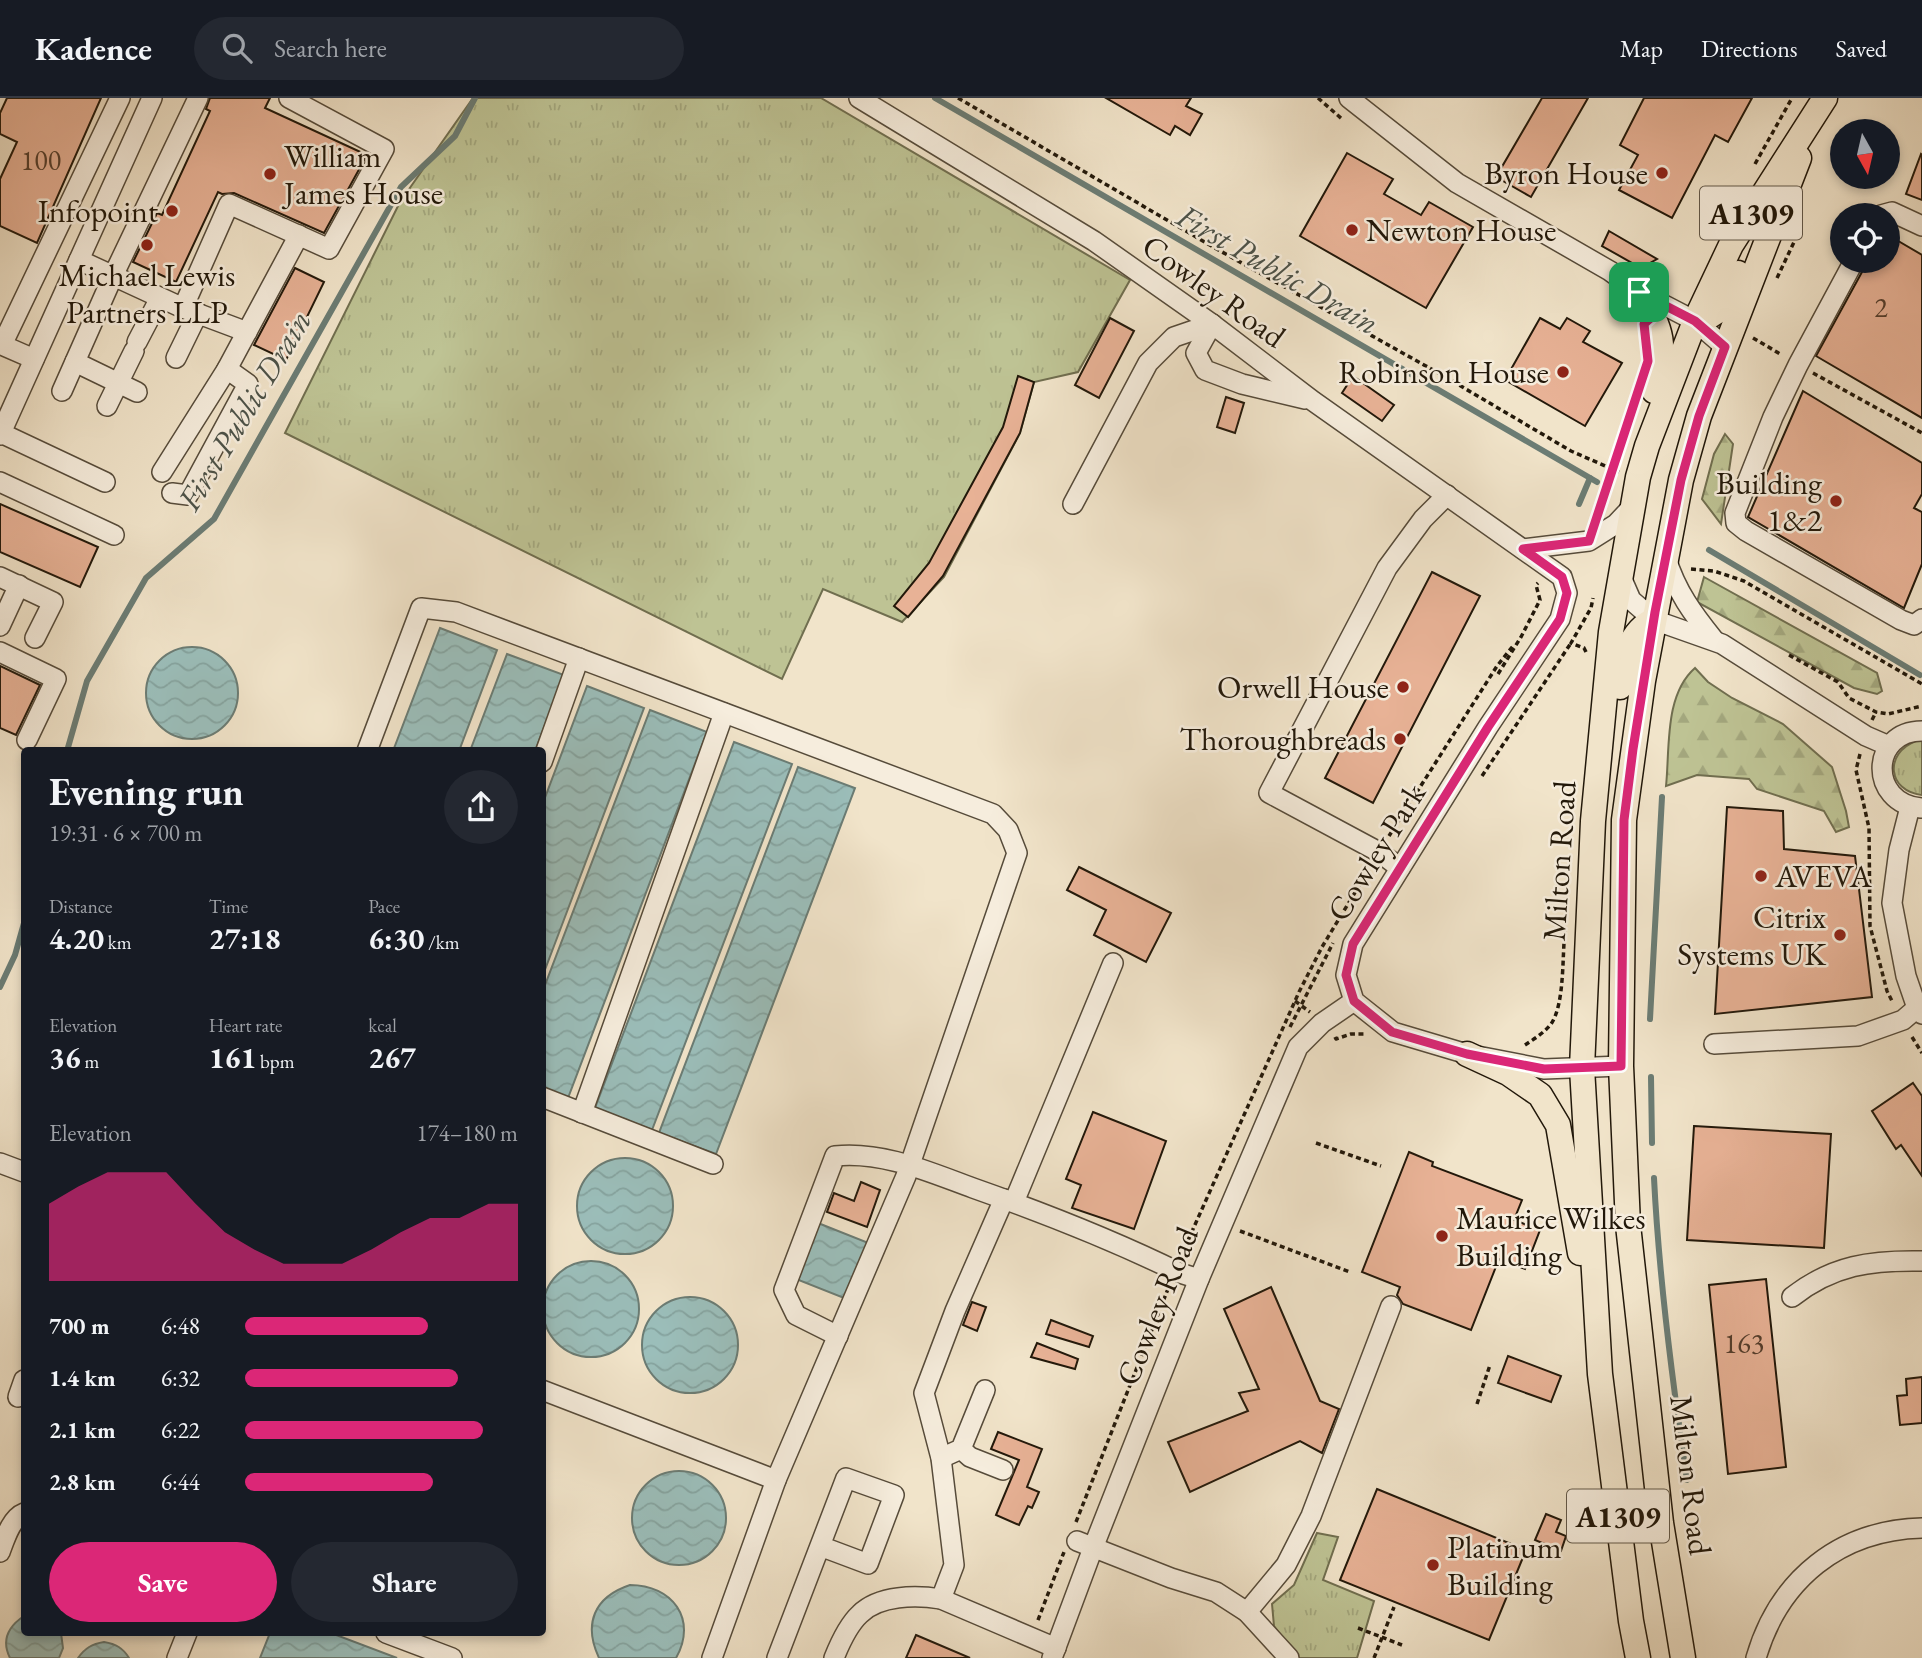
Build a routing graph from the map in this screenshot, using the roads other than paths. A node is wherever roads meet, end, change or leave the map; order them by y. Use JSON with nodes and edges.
{"nodes":[{"id":1,"x":120,"y":98,"type":"edge"},
{"id":2,"x":152,"y":98,"type":"edge"},
{"id":3,"x":198,"y":98,"type":"edge"},
{"id":4,"x":289,"y":98,"type":"edge"},
{"id":5,"x":859,"y":98,"type":"edge"},
{"id":6,"x":1349,"y":98,"type":"edge"},
{"id":7,"x":1821,"y":105,"type":"edge"},
{"id":8,"x":1779,"y":210,"type":"junction"},
{"id":9,"x":1900,"y":216,"type":"edge"},
{"id":10,"x":1922,"y":226,"type":"edge"},
{"id":11,"x":299,"y":235,"type":"junction"},
{"id":12,"x":79,"y":260,"type":"junction"},
{"id":13,"x":1846,"y":273,"type":"edge"},
{"id":14,"x":113,"y":276,"type":"junction"},
{"id":15,"x":1711,"y":286,"type":"junction"},
{"id":16,"x":1639,"y":292,"type":"junction"},
{"id":17,"x":160,"y":298,"type":"junction"},
{"id":18,"x":1666,"y":306,"type":"junction"},
{"id":19,"x":190,"y":310,"type":"junction"},
{"id":20,"x":1695,"y":321,"type":"junction"},
{"id":21,"x":1212,"y":324,"type":"junction"},
{"id":22,"x":247,"y":332,"type":"junction"},
{"id":23,"x":1725,"y":347,"type":"junction"},
{"id":24,"x":176,"y":358,"type":"dead end"},
{"id":25,"x":34,"y":359,"type":"junction"},
{"id":26,"x":75,"y":362,"type":"junction"},
{"id":27,"x":228,"y":369,"type":"junction"},
{"id":28,"x":119,"y":383,"type":"junction"},
{"id":29,"x":62,"y":391,"type":"dead end"},
{"id":30,"x":137,"y":392,"type":"dead end"},
{"id":31,"x":1313,"y":401,"type":"junction"},
{"id":32,"x":107,"y":406,"type":"dead end"},
{"id":33,"x":0,"y":434,"type":"edge"},
{"id":34,"x":1647,"y":446,"type":"junction"},
{"id":35,"x":162,"y":472,"type":"dead end"},
{"id":36,"x":0,"y":482,"type":"edge"},
{"id":37,"x":105,"y":482,"type":"dead end"},
{"id":38,"x":172,"y":492,"type":"dead end"},
{"id":39,"x":1447,"y":495,"type":"junction"},
{"id":40,"x":1073,"y":504,"type":"dead end"},
{"id":41,"x":1633,"y":506,"type":"junction"},
{"id":42,"x":114,"y":535,"type":"dead end"},
{"id":43,"x":1523,"y":549,"type":"junction"},
{"id":44,"x":1675,"y":560,"type":"junction"},
{"id":45,"x":1554,"y":571,"type":"joint"},
{"id":46,"x":0,"y":577,"type":"edge"},
{"id":47,"x":1621,"y":577,"type":"junction"},
{"id":48,"x":19,"y":585,"type":"junction"},
{"id":49,"x":1922,"y":619,"type":"edge"},
{"id":50,"x":1654,"y":620,"type":"junction"},
{"id":51,"x":0,"y":626,"type":"edge"},
{"id":52,"x":35,"y":638,"type":"dead end"},
{"id":53,"x":1715,"y":640,"type":"junction"},
{"id":54,"x":0,"y":652,"type":"edge"},
{"id":55,"x":579,"y":658,"type":"junction"},
{"id":56,"x":724,"y":713,"type":"junction"},
{"id":57,"x":1922,"y":731,"type":"edge"},
{"id":58,"x":27,"y":740,"type":"dead end"},
{"id":59,"x":1889,"y":746,"type":"junction"},
{"id":60,"x":369,"y":747,"type":"edge"},
{"id":61,"x":546,"y":751,"type":"edge"},
{"id":62,"x":1916,"y":807,"type":"edge"},
{"id":63,"x":1594,"y":821,"type":"junction"},
{"id":64,"x":1400,"y":868,"type":"junction"},
{"id":65,"x":1113,"y":964,"type":"dead end"},
{"id":66,"x":1354,"y":1001,"type":"junction"},
{"id":67,"x":1920,"y":1011,"type":"edge"},
{"id":68,"x":1714,"y":1044,"type":"dead end"},
{"id":69,"x":1467,"y":1054,"type":"junction"},
{"id":70,"x":1621,"y":1066,"type":"junction"},
{"id":71,"x":1582,"y":1068,"type":"junction"},
{"id":72,"x":546,"y":1099,"type":"edge"},
{"id":73,"x":582,"y":1113,"type":"junction"},
{"id":74,"x":0,"y":1163,"type":"edge"},
{"id":75,"x":713,"y":1164,"type":"dead end"},
{"id":76,"x":910,"y":1165,"type":"junction"},
{"id":77,"x":21,"y":1171,"type":"edge"},
{"id":78,"x":1009,"y":1201,"type":"junction"},
{"id":79,"x":1922,"y":1261,"type":"edge"},
{"id":80,"x":1199,"y":1279,"type":"junction"},
{"id":81,"x":1792,"y":1297,"type":"dead end"},
{"id":82,"x":1391,"y":1306,"type":"dead end"},
{"id":83,"x":838,"y":1336,"type":"junction"},
{"id":84,"x":1600,"y":1374,"type":"junction"},
{"id":85,"x":985,"y":1390,"type":"dead end"},
{"id":86,"x":546,"y":1392,"type":"edge"},
{"id":87,"x":961,"y":1449,"type":"junction"},
{"id":88,"x":941,"y":1458,"type":"junction"},
{"id":89,"x":1003,"y":1470,"type":"dead end"},
{"id":90,"x":776,"y":1480,"type":"junction"},
{"id":91,"x":21,"y":1514,"type":"edge"},
{"id":92,"x":1922,"y":1528,"type":"edge"},
{"id":93,"x":1085,"y":1544,"type":"junction"},
{"id":94,"x":820,"y":1546,"type":"junction"},
{"id":95,"x":0,"y":1552,"type":"edge"},
{"id":96,"x":941,"y":1599,"type":"junction"},
{"id":97,"x":1247,"y":1612,"type":"junction"},
{"id":98,"x":186,"y":1636,"type":"edge"},
{"id":99,"x":394,"y":1636,"type":"edge"},
{"id":100,"x":1054,"y":1653,"type":"edge"},
{"id":101,"x":714,"y":1657,"type":"edge"},
{"id":102,"x":177,"y":1658,"type":"edge"},
{"id":103,"x":452,"y":1658,"type":"edge"},
{"id":104,"x":778,"y":1658,"type":"edge"},
{"id":105,"x":834,"y":1658,"type":"edge"},
{"id":106,"x":1289,"y":1658,"type":"edge"},
{"id":107,"x":1638,"y":1658,"type":"edge"},
{"id":108,"x":1684,"y":1658,"type":"edge"},
{"id":109,"x":1756,"y":1658,"type":"edge"}],
"edges":[{"from":1,"to":25,"type":"street"},
{"from":2,"to":12,"type":"street"},
{"from":3,"to":14,"type":"street"},
{"from":4,"to":11,"type":"street"},
{"from":5,"to":21,"type":"street","name":"Cowley Road"},
{"from":6,"to":16,"type":"street"},
{"from":7,"to":8,"type":"main road","name":"Milton Road","number":"A1309"},
{"from":7,"to":15,"type":"main road","name":"Milton Road","number":"A1309"},
{"from":8,"to":20,"type":"main road","number":"A1309"},
{"from":8,"to":23,"type":"main road","name":"Milton Road","number":"A1309"},
{"from":9,"to":10,"type":"street"},
{"from":11,"to":19,"type":"street"},
{"from":11,"to":22,"type":"street"},
{"from":12,"to":14,"type":"street"},
{"from":12,"to":25,"type":"street"},
{"from":13,"to":49,"type":"street"},
{"from":14,"to":17,"type":"street"},
{"from":14,"to":26,"type":"street"},
{"from":15,"to":18,"type":"street","number":"A1309"},
{"from":15,"to":20,"type":"main road","name":"Milton Road","number":"A1309"},
{"from":16,"to":18,"type":"street"},
{"from":16,"to":34,"type":"main road","number":"A1309"},
{"from":17,"to":19,"type":"street"},
{"from":17,"to":28,"type":"street"},
{"from":18,"to":20,"type":"street"},
{"from":19,"to":22,"type":"street"},
{"from":19,"to":24,"type":"street"},
{"from":20,"to":23,"type":"street"},
{"from":20,"to":34,"type":"main road","name":"Milton Road","number":"A1309"},
{"from":21,"to":31,"type":"street","name":"Cowley Road"},
{"from":21,"to":31,"type":"street"},
{"from":21,"to":40,"type":"street"},
{"from":22,"to":27,"type":"street"},
{"from":23,"to":44,"type":"main road","name":"Milton Road","number":"A1309"},
{"from":25,"to":33,"type":"street"},
{"from":26,"to":28,"type":"street"},
{"from":26,"to":29,"type":"street"},
{"from":27,"to":35,"type":"street"},
{"from":27,"to":38,"type":"street"},
{"from":28,"to":30,"type":"street"},
{"from":28,"to":32,"type":"street"},
{"from":31,"to":39,"type":"street","name":"Cowley Road"},
{"from":33,"to":37,"type":"street"},
{"from":34,"to":41,"type":"main road","name":"Milton Road","number":"A1309"},
{"from":36,"to":42,"type":"street"},
{"from":39,"to":43,"type":"street","name":"Cowley Road"},
{"from":39,"to":64,"type":"street"},
{"from":41,"to":43,"type":"street"},
{"from":41,"to":47,"type":"main road","name":"Milton Road","number":"A1309"},
{"from":43,"to":45,"type":"street","name":"Cowley Road"},
{"from":44,"to":50,"type":"main road","name":"Milton Road","number":"A1309"},
{"from":44,"to":53,"type":"street"},
{"from":45,"to":64,"type":"street","name":"Cowley Park"},
{"from":46,"to":48,"type":"street"},
{"from":47,"to":50,"type":"street"},
{"from":47,"to":63,"type":"main road","name":"Milton Road","number":"A1309"},
{"from":48,"to":51,"type":"street"},
{"from":48,"to":52,"type":"street"},
{"from":50,"to":53,"type":"street"},
{"from":50,"to":63,"type":"main road","number":"A1309"},
{"from":50,"to":70,"type":"main road","name":"Milton Road","number":"A1309"},
{"from":53,"to":59,"type":"street"},
{"from":54,"to":58,"type":"street"},
{"from":55,"to":56,"type":"street"},
{"from":55,"to":60,"type":"street"},
{"from":55,"to":61,"type":"street"},
{"from":56,"to":73,"type":"street"},
{"from":56,"to":76,"type":"street"},
{"from":57,"to":59,"type":"street"},
{"from":59,"to":62,"type":"street"},
{"from":62,"to":67,"type":"street"},
{"from":63,"to":71,"type":"main road","name":"Milton Road","number":"A1309"},
{"from":64,"to":66,"type":"street","name":"Cowley Park"},
{"from":65,"to":78,"type":"street"},
{"from":66,"to":69,"type":"street"},
{"from":66,"to":80,"type":"street","name":"Cowley Road"},
{"from":67,"to":68,"type":"street"},
{"from":69,"to":71,"type":"street"},
{"from":69,"to":84,"type":"main road","number":"A1309"},
{"from":70,"to":71,"type":"street"},
{"from":70,"to":108,"type":"main road","name":"Milton Road","number":"A1309"},
{"from":71,"to":84,"type":"main road","name":"Milton Road","number":"A1309"},
{"from":72,"to":73,"type":"street"},
{"from":73,"to":75,"type":"street"},
{"from":74,"to":77,"type":"street"},
{"from":76,"to":78,"type":"street"},
{"from":76,"to":83,"type":"street"},
{"from":76,"to":83,"type":"street"},
{"from":78,"to":80,"type":"street"},
{"from":78,"to":88,"type":"street"},
{"from":79,"to":81,"type":"street"},
{"from":80,"to":93,"type":"street","name":"Cowley Road"},
{"from":82,"to":97,"type":"street"},
{"from":83,"to":90,"type":"street"},
{"from":84,"to":107,"type":"main road","name":"Milton Road","number":"A1309"},
{"from":85,"to":87,"type":"street"},
{"from":86,"to":90,"type":"street"},
{"from":87,"to":88,"type":"street"},
{"from":87,"to":89,"type":"street"},
{"from":88,"to":96,"type":"street"},
{"from":90,"to":101,"type":"street"},
{"from":91,"to":95,"type":"street"},
{"from":92,"to":109,"type":"street"},
{"from":93,"to":97,"type":"street"},
{"from":93,"to":100,"type":"street","name":"Cowley Road"},
{"from":94,"to":94,"type":"street"},
{"from":94,"to":104,"type":"street"},
{"from":96,"to":100,"type":"street"},
{"from":96,"to":105,"type":"street"},
{"from":97,"to":106,"type":"street"},
{"from":98,"to":102,"type":"street"},
{"from":99,"to":103,"type":"street"}]}
